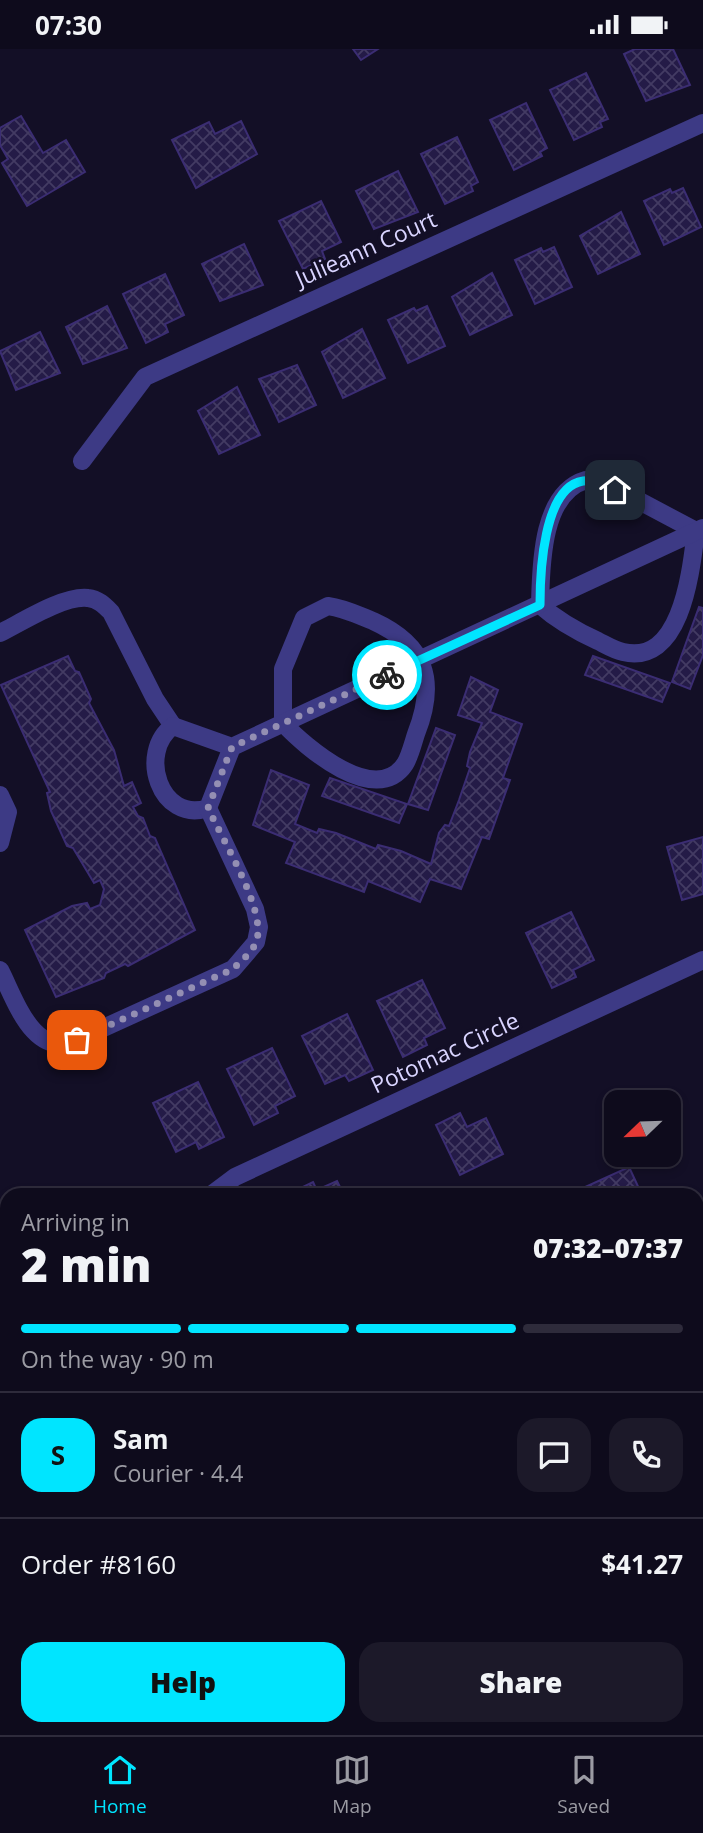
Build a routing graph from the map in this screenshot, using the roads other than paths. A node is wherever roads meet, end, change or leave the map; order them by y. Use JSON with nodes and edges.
{"nodes":[{"id":1,"x":703,"y":123,"type":"edge"},
{"id":2,"x":82,"y":461,"type":"dead end"},
{"id":3,"x":700,"y":529,"type":"edge"},
{"id":4,"x":540,"y":605,"type":"junction"},
{"id":5,"x":0,"y":633,"type":"edge"},
{"id":6,"x":421,"y":659,"type":"junction"},
{"id":7,"x":283,"y":723,"type":"junction"},
{"id":8,"x":173,"y":726,"type":"junction"},
{"id":9,"x":232,"y":747,"type":"junction"},
{"id":10,"x":0,"y":795,"type":"edge"},
{"id":11,"x":208,"y":808,"type":"junction"},
{"id":12,"x":0,"y":843,"type":"edge"},
{"id":13,"x":703,"y":960,"type":"edge"},
{"id":14,"x":0,"y":970,"type":"edge"},
{"id":15,"x":220,"y":1188,"type":"edge"}],
"edges":[{"from":1,"to":2,"type":"street","name":"Julieann Court"},
{"from":3,"to":4,"type":"street"},
{"from":3,"to":4,"type":"street"},
{"from":3,"to":4,"type":"street"},
{"from":4,"to":6,"type":"street"},
{"from":5,"to":8,"type":"street"},
{"from":6,"to":7,"type":"street"},
{"from":6,"to":7,"type":"street"},
{"from":6,"to":7,"type":"street"},
{"from":7,"to":9,"type":"street"},
{"from":8,"to":9,"type":"street"},
{"from":8,"to":11,"type":"street"},
{"from":9,"to":11,"type":"street"},
{"from":10,"to":12,"type":"street"},
{"from":11,"to":14,"type":"street"},
{"from":13,"to":15,"type":"street","name":"Potomac Circle"}]}
